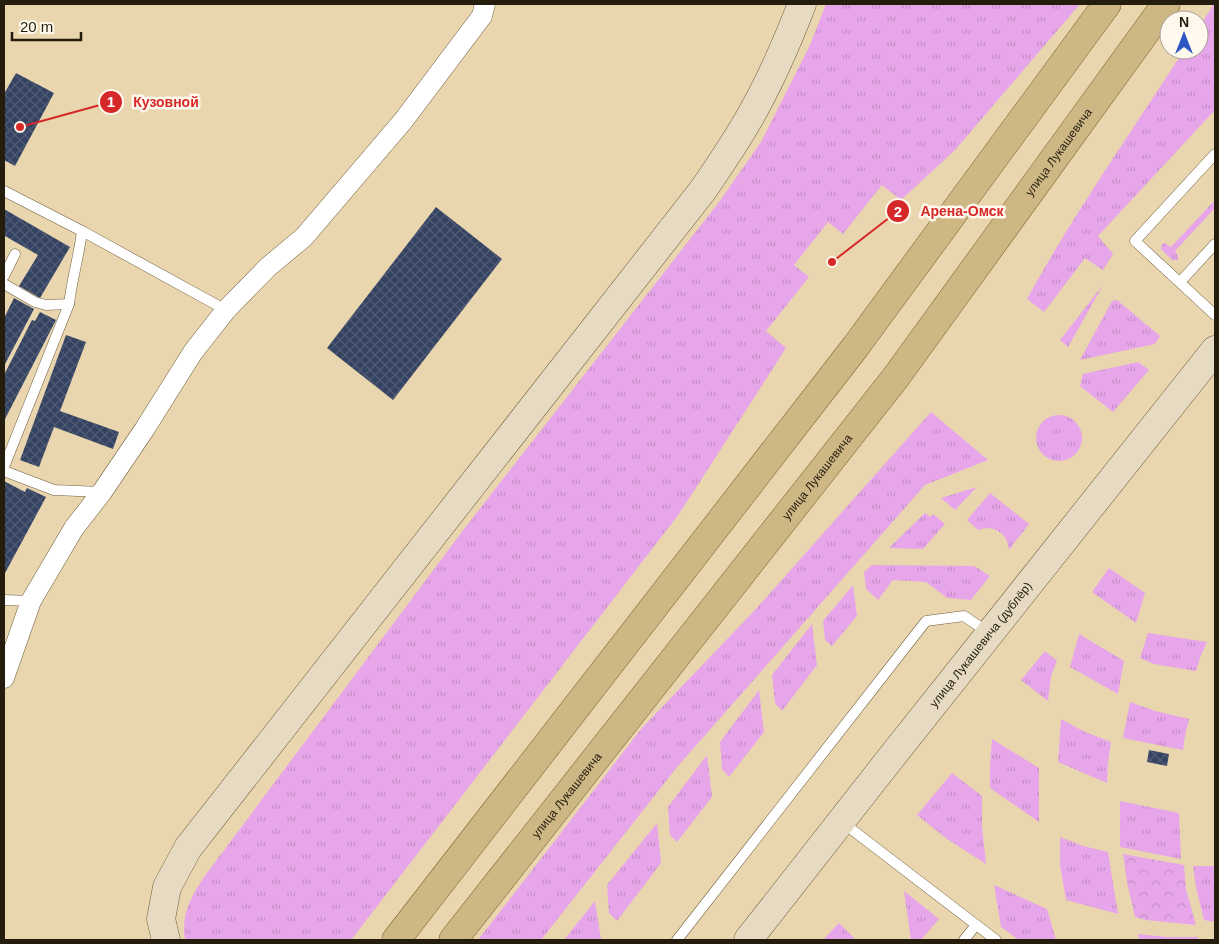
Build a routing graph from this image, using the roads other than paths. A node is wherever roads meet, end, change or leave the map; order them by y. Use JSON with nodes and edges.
{"nodes":[{"id":1,"x":485,"y":4,"type":"edge"},
{"id":2,"x":802,"y":4,"type":"edge"},
{"id":3,"x":1107,"y":4,"type":"edge"},
{"id":4,"x":1166,"y":4,"type":"edge"},
{"id":5,"x":1215,"y":154,"type":"edge"},
{"id":6,"x":4,"y":191,"type":"edge"},
{"id":7,"x":82,"y":231,"type":"junction"},
{"id":8,"x":1215,"y":244,"type":"edge"},
{"id":9,"x":15,"y":254,"type":"dead end"},
{"id":10,"x":4,"y":276,"type":"edge"},
{"id":11,"x":1180,"y":282,"type":"junction"},
{"id":12,"x":4,"y":284,"type":"edge"},
{"id":13,"x":69,"y":304,"type":"junction"},
{"id":14,"x":226,"y":310,"type":"junction"},
{"id":15,"x":1215,"y":315,"type":"edge"},
{"id":16,"x":1215,"y":350,"type":"edge"},
{"id":17,"x":4,"y":466,"type":"edge"},
{"id":18,"x":4,"y":471,"type":"edge"},
{"id":19,"x":102,"y":492,"type":"junction"},
{"id":20,"x":4,"y":600,"type":"edge"},
{"id":21,"x":30,"y":601,"type":"junction"},
{"id":22,"x":990,"y":633,"type":"junction"},
{"id":23,"x":4,"y":678,"type":"edge"},
{"id":24,"x":841,"y":821,"type":"junction"},
{"id":25,"x":976,"y":925,"type":"junction"},
{"id":26,"x":166,"y":940,"type":"edge"},
{"id":27,"x":396,"y":940,"type":"edge"},
{"id":28,"x":453,"y":940,"type":"edge"},
{"id":29,"x":677,"y":940,"type":"edge"},
{"id":30,"x":748,"y":940,"type":"edge"},
{"id":31,"x":964,"y":940,"type":"edge"},
{"id":32,"x":996,"y":940,"type":"edge"}],
"edges":[{"from":1,"to":14,"type":"street"},
{"from":2,"to":26,"type":"main road"},
{"from":3,"to":27,"type":"main road"},
{"from":4,"to":28,"type":"main road","name":"улица Лукашевича"},
{"from":5,"to":11,"type":"lane"},
{"from":6,"to":7,"type":"lane"},
{"from":7,"to":13,"type":"lane"},
{"from":7,"to":14,"type":"lane"},
{"from":8,"to":11,"type":"lane"},
{"from":9,"to":10,"type":"lane"},
{"from":11,"to":15,"type":"lane"},
{"from":12,"to":13,"type":"lane"},
{"from":13,"to":17,"type":"lane"},
{"from":14,"to":19,"type":"street"},
{"from":16,"to":22,"type":"main road","name":"улица Лукашевича (дублёр)"},
{"from":18,"to":19,"type":"lane"},
{"from":19,"to":21,"type":"street"},
{"from":20,"to":21,"type":"lane"},
{"from":21,"to":23,"type":"street"},
{"from":22,"to":24,"type":"main road","name":"улица Лукашевича (дублёр)"},
{"from":22,"to":29,"type":"lane"},
{"from":24,"to":25,"type":"lane"},
{"from":24,"to":30,"type":"main road","name":"улица Лукашевича (дублёр)"},
{"from":25,"to":31,"type":"lane"},
{"from":25,"to":32,"type":"lane"}]}
